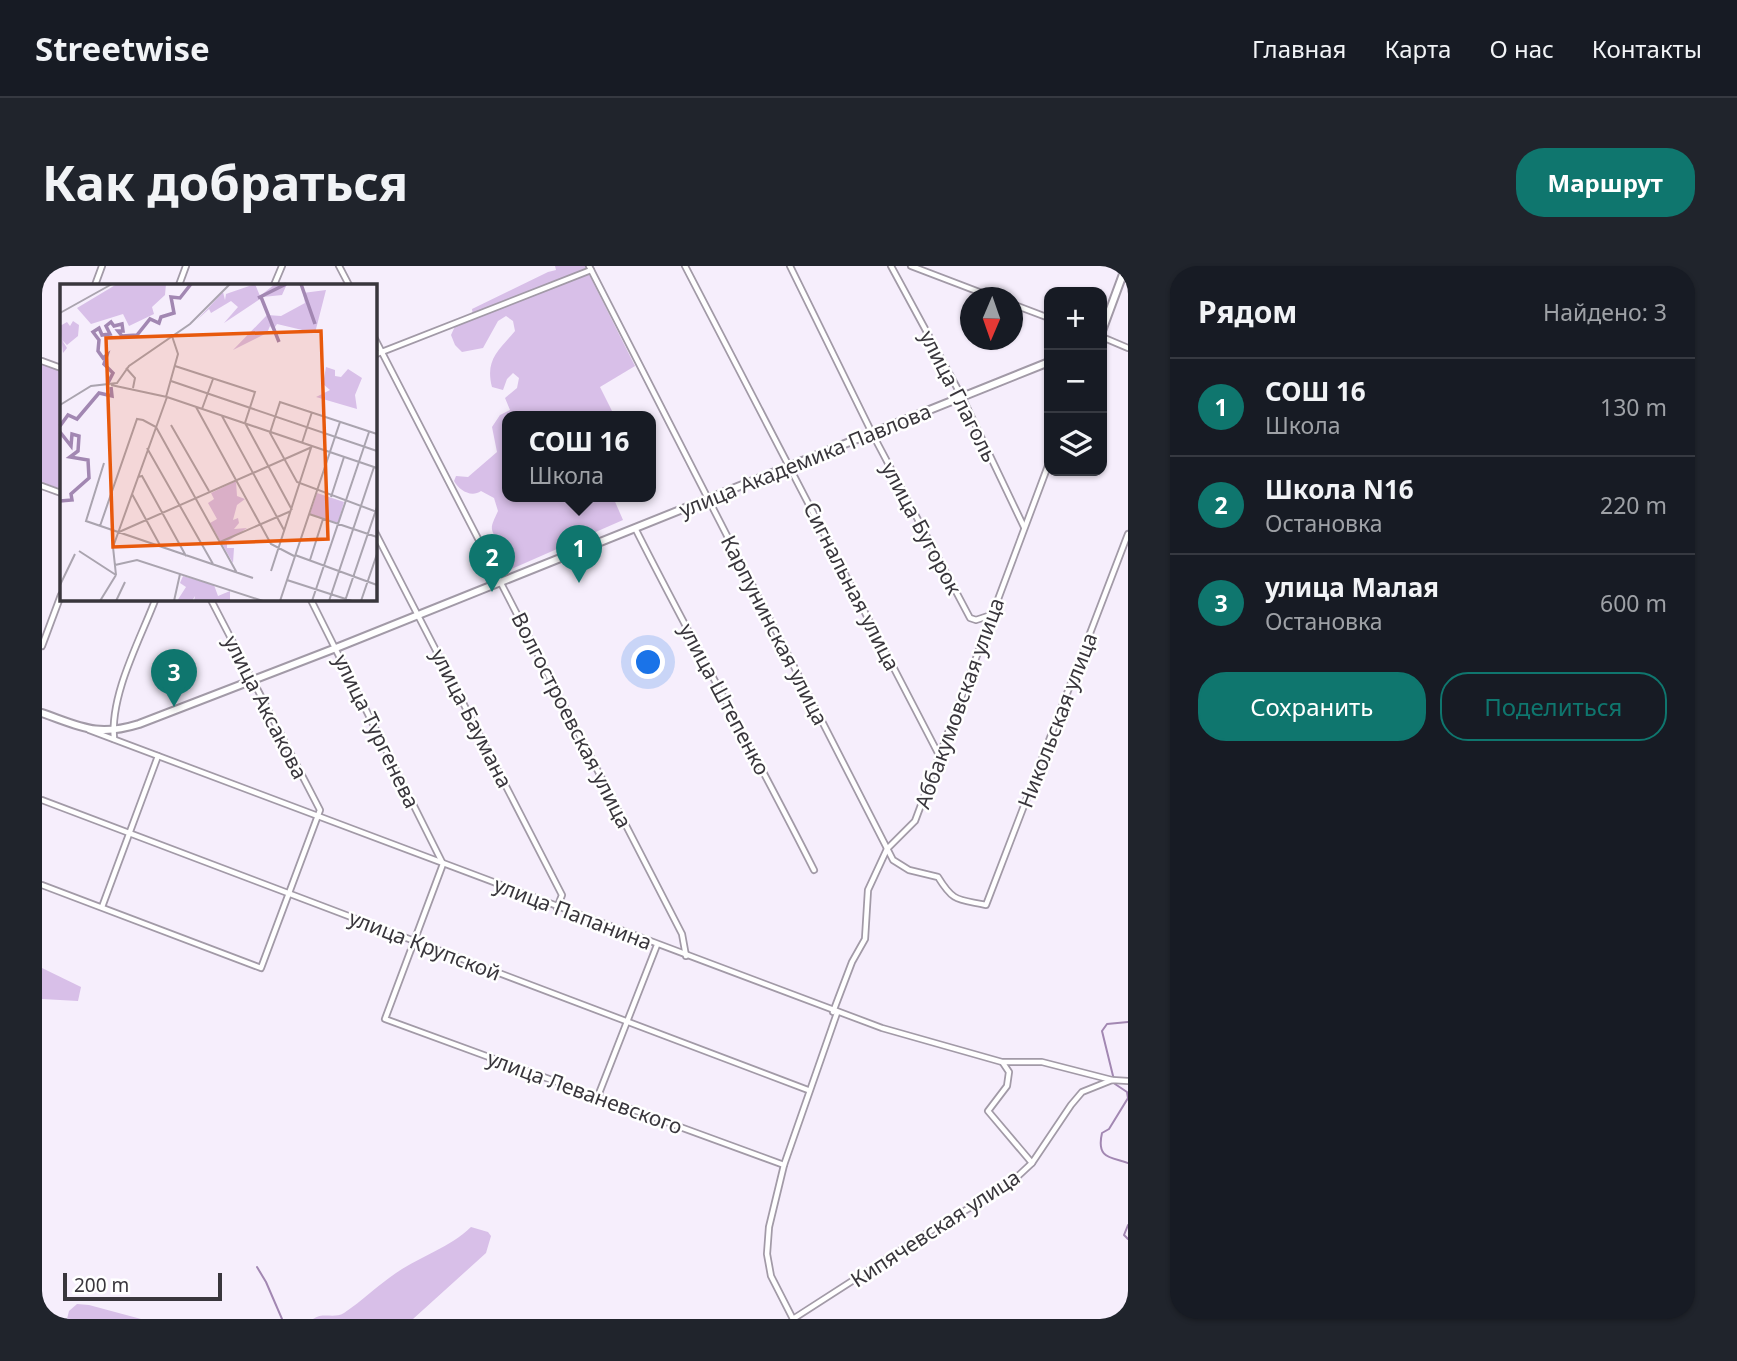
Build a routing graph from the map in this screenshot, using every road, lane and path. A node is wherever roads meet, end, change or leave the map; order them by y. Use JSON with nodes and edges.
{"nodes":[{"id":1,"x":102,"y":266,"type":"edge"},
{"id":2,"x":186,"y":266,"type":"edge"},
{"id":3,"x":282,"y":266,"type":"edge"},
{"id":4,"x":340,"y":266,"type":"edge"},
{"id":5,"x":685,"y":266,"type":"edge"},
{"id":6,"x":790,"y":266,"type":"edge"},
{"id":7,"x":891,"y":266,"type":"edge"},
{"id":8,"x":911,"y":266,"type":"edge"},
{"id":9,"x":1126,"y":266,"type":"edge"},
{"id":10,"x":590,"y":268,"type":"edge"},
{"id":11,"x":94,"y":284,"type":"edge"},
{"id":12,"x":178,"y":284,"type":"edge"},
{"id":13,"x":274,"y":284,"type":"edge"},
{"id":14,"x":349,"y":284,"type":"edge"},
{"id":15,"x":966,"y":287,"type":"edge"},
{"id":16,"x":1023,"y":308,"type":"edge"},
{"id":17,"x":1044,"y":316,"type":"edge"},
{"id":18,"x":1107,"y":317,"type":"edge"},
{"id":19,"x":1107,"y":340,"type":"edge"},
{"id":20,"x":376,"y":341,"type":"edge"},
{"id":21,"x":1128,"y":348,"type":"edge"},
{"id":22,"x":382,"y":352,"type":"junction"},
{"id":23,"x":376,"y":354,"type":"edge"},
{"id":24,"x":42,"y":361,"type":"edge"},
{"id":25,"x":1044,"y":364,"type":"edge"},
{"id":26,"x":60,"y":368,"type":"edge"},
{"id":27,"x":962,"y":397,"type":"junction"},
{"id":28,"x":872,"y":433,"type":"junction"},
{"id":29,"x":790,"y":466,"type":"junction"},
{"id":30,"x":1044,"y":476,"type":"edge"},
{"id":31,"x":42,"y":486,"type":"edge"},
{"id":32,"x":60,"y":493,"type":"edge"},
{"id":33,"x":707,"y":499,"type":"junction"},
{"id":34,"x":635,"y":528,"type":"junction"},
{"id":35,"x":1024,"y":528,"type":"junction"},
{"id":36,"x":376,"y":534,"type":"edge"},
{"id":37,"x":1128,"y":534,"type":"edge"},
{"id":38,"x":501,"y":582,"type":"junction"},
{"id":39,"x":60,"y":598,"type":"edge"},
{"id":40,"x":155,"y":600,"type":"edge"},
{"id":41,"x":211,"y":600,"type":"edge"},
{"id":42,"x":311,"y":600,"type":"edge"},
{"id":43,"x":992,"y":614,"type":"junction"},
{"id":44,"x":419,"y":615,"type":"junction"},
{"id":45,"x":42,"y":646,"type":"edge"},
{"id":46,"x":336,"y":648,"type":"junction"},
{"id":47,"x":252,"y":681,"type":"junction"},
{"id":48,"x":42,"y":713,"type":"edge"},
{"id":49,"x":89,"y":730,"type":"junction"},
{"id":50,"x":113,"y":731,"type":"junction"},
{"id":51,"x":114,"y":739,"type":"junction"},
{"id":52,"x":158,"y":756,"type":"junction"},
{"id":53,"x":940,"y":757,"type":"junction"},
{"id":54,"x":42,"y":800,"type":"edge"},
{"id":55,"x":318,"y":817,"type":"junction"},
{"id":56,"x":129,"y":834,"type":"junction"},
{"id":57,"x":887,"y":849,"type":"junction"},
{"id":58,"x":443,"y":864,"type":"junction"},
{"id":59,"x":814,"y":870,"type":"dead end"},
{"id":60,"x":42,"y":885,"type":"edge"},
{"id":61,"x":289,"y":893,"type":"junction"},
{"id":62,"x":986,"y":905,"type":"joint"},
{"id":63,"x":102,"y":907,"type":"junction"},
{"id":64,"x":557,"y":908,"type":"junction"},
{"id":65,"x":414,"y":941,"type":"junction"},
{"id":66,"x":657,"y":945,"type":"junction"},
{"id":67,"x":686,"y":957,"type":"junction"},
{"id":68,"x":834,"y":1012,"type":"junction"},
{"id":69,"x":628,"y":1022,"type":"junction"},
{"id":70,"x":1002,"y":1062,"type":"junction"},
{"id":71,"x":1112,"y":1080,"type":"junction"},
{"id":72,"x":1128,"y":1081,"type":"edge"},
{"id":73,"x":808,"y":1090,"type":"junction"},
{"id":74,"x":598,"y":1096,"type":"junction"},
{"id":75,"x":1032,"y":1163,"type":"junction"},
{"id":76,"x":784,"y":1165,"type":"junction"},
{"id":77,"x":793,"y":1319,"type":"edge"}],
"edges":[{"from":1,"to":11,"type":"street"},
{"from":2,"to":12,"type":"street"},
{"from":3,"to":13,"type":"street"},
{"from":4,"to":14,"type":"street"},
{"from":5,"to":29,"type":"street","name":"Сигнальная улица"},
{"from":6,"to":28,"type":"street","name":"улица Бугорок"},
{"from":7,"to":27,"type":"street","name":"улица Глаголь"},
{"from":8,"to":15,"type":"street"},
{"from":9,"to":18,"type":"street"},
{"from":10,"to":22,"type":"street"},
{"from":10,"to":33,"type":"street","name":"Карпунинская улица"},
{"from":16,"to":17,"type":"street"},
{"from":19,"to":21,"type":"street"},
{"from":20,"to":22,"type":"street","name":"Волгостроевская улица"},
{"from":22,"to":23,"type":"street"},
{"from":22,"to":38,"type":"street","name":"Волгостроевская улица"},
{"from":24,"to":26,"type":"street"},
{"from":25,"to":27,"type":"street","name":"улица Академика Павлова"},
{"from":27,"to":28,"type":"street","name":"улица Академика Павлова"},
{"from":27,"to":35,"type":"street","name":"улица Глаголь"},
{"from":28,"to":29,"type":"street","name":"улица Академика Павлова"},
{"from":28,"to":43,"type":"street","name":"улица Бугорок"},
{"from":29,"to":33,"type":"street","name":"улица Академика Павлова"},
{"from":29,"to":53,"type":"street","name":"Сигнальная улица"},
{"from":30,"to":35,"type":"street","name":"Аббакумовская улица"},
{"from":31,"to":32,"type":"street"},
{"from":33,"to":34,"type":"street","name":"улица Академика Павлова"},
{"from":33,"to":57,"type":"street","name":"Карпунинская улица"},
{"from":34,"to":38,"type":"street","name":"улица Академика Павлова"},
{"from":34,"to":59,"type":"street","name":"улица Штепенко"},
{"from":35,"to":43,"type":"street","name":"Аббакумовская улица"},
{"from":36,"to":44,"type":"street","name":"улица Баумана"},
{"from":37,"to":62,"type":"street","name":"Никольская улица"},
{"from":38,"to":44,"type":"street","name":"улица Академика Павлова"},
{"from":38,"to":67,"type":"street","name":"Волгостроевская улица"},
{"from":39,"to":45,"type":"street"},
{"from":40,"to":50,"type":"street"},
{"from":41,"to":47,"type":"street","name":"улица Аксакова"},
{"from":42,"to":46,"type":"street","name":"улица Тургенева"},
{"from":43,"to":53,"type":"street","name":"Аббакумовская улица"},
{"from":44,"to":46,"type":"street","name":"улица Академика Павлова"},
{"from":44,"to":64,"type":"street","name":"улица Баумана"},
{"from":46,"to":47,"type":"street","name":"улица Академика Павлова"},
{"from":46,"to":58,"type":"street","name":"улица Тургенева"},
{"from":47,"to":50,"type":"street","name":"улица Академика Павлова"},
{"from":47,"to":55,"type":"street","name":"улица Аксакова"},
{"from":48,"to":49,"type":"street","name":"улица Папанина"},
{"from":49,"to":50,"type":"street","name":"улица Академика Павлова"},
{"from":49,"to":51,"type":"street","name":"улица Папанина"},
{"from":50,"to":51,"type":"street"},
{"from":51,"to":52,"type":"street","name":"улица Папанина"},
{"from":52,"to":55,"type":"street","name":"улица Папанина"},
{"from":52,"to":56,"type":"street"},
{"from":53,"to":57,"type":"street","name":"Аббакумовская улица"},
{"from":54,"to":56,"type":"street","name":"улица Крупской"},
{"from":55,"to":58,"type":"street","name":"улица Папанина"},
{"from":55,"to":61,"type":"street"},
{"from":56,"to":61,"type":"street","name":"улица Крупской"},
{"from":56,"to":63,"type":"street"},
{"from":57,"to":62,"type":"street","name":"Карпунинская улица"},
{"from":57,"to":68,"type":"street","name":"Аббакумовская улица"},
{"from":58,"to":64,"type":"street","name":"улица Папанина"},
{"from":58,"to":65,"type":"street"},
{"from":60,"to":63,"type":"street"},
{"from":61,"to":63,"type":"street"},
{"from":61,"to":65,"type":"street","name":"улица Крупской"},
{"from":64,"to":66,"type":"street","name":"улица Папанина"},
{"from":65,"to":69,"type":"street","name":"улица Крупской"},
{"from":65,"to":74,"type":"street","name":"улица Леваневского"},
{"from":66,"to":67,"type":"street","name":"улица Папанина"},
{"from":66,"to":69,"type":"street"},
{"from":67,"to":68,"type":"street","name":"улица Папанина"},
{"from":68,"to":70,"type":"street","name":"улица Папанина"},
{"from":68,"to":73,"type":"street","name":"Аббакумовская улица"},
{"from":69,"to":73,"type":"street","name":"улица Крупской"},
{"from":69,"to":74,"type":"street"},
{"from":70,"to":71,"type":"street","name":"улица Папанина"},
{"from":70,"to":75,"type":"street"},
{"from":71,"to":72,"type":"street","name":"Кипячевская улица"},
{"from":71,"to":75,"type":"street","name":"Кипячевская улица"},
{"from":73,"to":76,"type":"street","name":"Аббакумовская улица"},
{"from":74,"to":76,"type":"street","name":"улица Леваневского"},
{"from":75,"to":77,"type":"street","name":"Кипячевская улица"},
{"from":76,"to":77,"type":"street","name":"Аббакумовская улица"}]}
